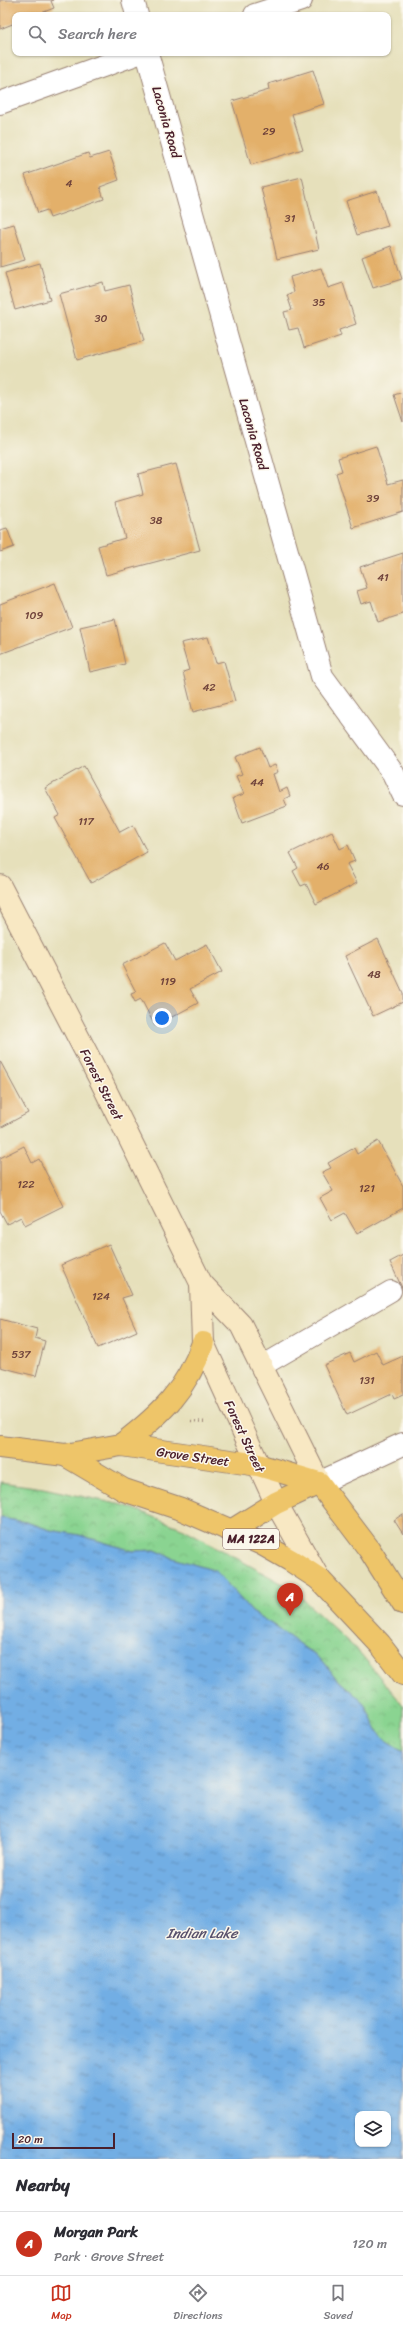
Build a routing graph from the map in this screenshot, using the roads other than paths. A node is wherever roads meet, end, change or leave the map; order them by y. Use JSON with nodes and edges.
{"nodes":[{"id":1,"x":133,"y":0,"type":"edge"},
{"id":2,"x":301,"y":0,"type":"edge"},
{"id":3,"x":136,"y":12,"type":"edge"},
{"id":4,"x":264,"y":12,"type":"edge"},
{"id":5,"x":131,"y":56,"type":"edge"},
{"id":6,"x":149,"y":56,"type":"edge"},
{"id":7,"x":0,"y":103,"type":"edge"},
{"id":8,"x":403,"y":794,"type":"edge"},
{"id":9,"x":0,"y":886,"type":"edge"},
{"id":10,"x":201,"y":1283,"type":"junction"},
{"id":11,"x":391,"y":1291,"type":"dead end"},
{"id":12,"x":203,"y":1343,"type":"junction"},
{"id":13,"x":262,"y":1366,"type":"junction"},
{"id":14,"x":403,"y":1444,"type":"edge"},
{"id":15,"x":121,"y":1445,"type":"junction"},
{"id":16,"x":0,"y":1447,"type":"edge"},
{"id":17,"x":65,"y":1455,"type":"junction"},
{"id":18,"x":258,"y":1465,"type":"junction"},
{"id":19,"x":319,"y":1483,"type":"junction"},
{"id":20,"x":276,"y":1503,"type":"junction"},
{"id":21,"x":231,"y":1531,"type":"junction"},
{"id":22,"x":318,"y":1579,"type":"junction"},
{"id":23,"x":403,"y":1603,"type":"edge"},
{"id":24,"x":403,"y":1674,"type":"edge"}],
"edges":[{"from":1,"to":3,"type":"street"},
{"from":2,"to":4,"type":"street"},
{"from":5,"to":7,"type":"street"},
{"from":6,"to":8,"type":"street","name":"Laconia Road"},
{"from":9,"to":10,"type":"main road","name":"Forest Street"},
{"from":10,"to":12,"type":"main road","name":"Forest Street"},
{"from":10,"to":13,"type":"main road","name":"Forest Street"},
{"from":11,"to":13,"type":"lane"},
{"from":12,"to":15,"type":"main road"},
{"from":12,"to":18,"type":"main road","name":"Forest Street"},
{"from":13,"to":19,"type":"main road","name":"Forest Street"},
{"from":14,"to":19,"type":"street"},
{"from":15,"to":17,"type":"main road","name":"Grove Street","number":"MA 122A"},
{"from":15,"to":18,"type":"main road","name":"Grove Street","number":"MA 122A"},
{"from":16,"to":17,"type":"main road","name":"Grove Street","number":"MA 122A"},
{"from":17,"to":21,"type":"main road","name":"Grove Street","number":"MA 122A"},
{"from":18,"to":19,"type":"main road","name":"Grove Street","number":"MA 122A"},
{"from":18,"to":20,"type":"main road","name":"Forest Street"},
{"from":19,"to":20,"type":"main road","number":"MA 122A"},
{"from":19,"to":23,"type":"main road"},
{"from":20,"to":21,"type":"main road","number":"MA 122A"},
{"from":20,"to":22,"type":"main road","name":"Forest Street"},
{"from":21,"to":22,"type":"main road","name":"Grove Street","number":"MA 122A"},
{"from":22,"to":24,"type":"main road","name":"Grove Street","number":"MA 122A"}]}
